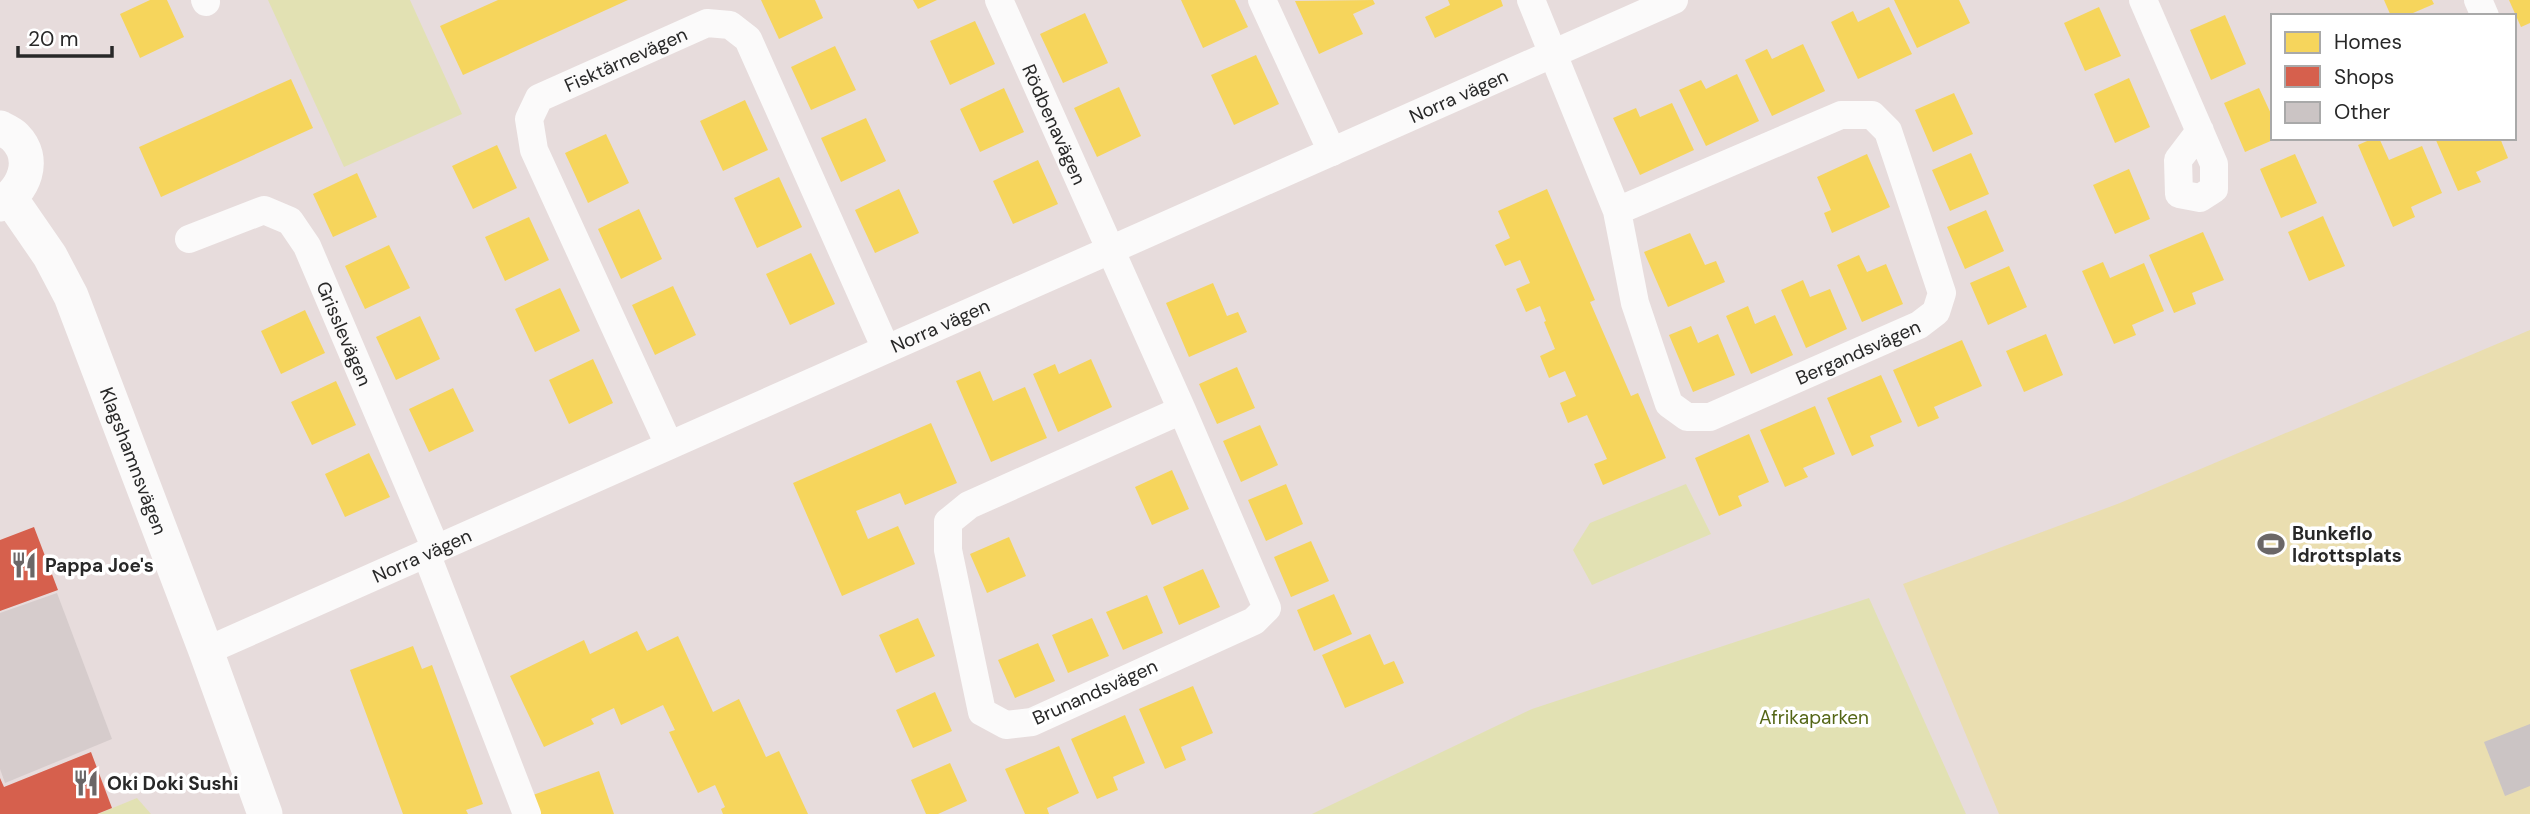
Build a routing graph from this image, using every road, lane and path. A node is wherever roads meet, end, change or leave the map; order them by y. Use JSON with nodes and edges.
{"nodes":[{"id":1,"x":999,"y":0,"type":"edge"},
{"id":2,"x":1262,"y":0,"type":"edge"},
{"id":3,"x":1531,"y":0,"type":"edge"},
{"id":4,"x":1674,"y":0,"type":"edge"},
{"id":5,"x":2143,"y":0,"type":"edge"},
{"id":6,"x":1554,"y":53,"type":"junction"},
{"id":7,"x":0,"y":128,"type":"edge"},
{"id":8,"x":2200,"y":131,"type":"dead end"},
{"id":9,"x":1332,"y":152,"type":"junction"},
{"id":10,"x":5,"y":201,"type":"edge"},
{"id":11,"x":1617,"y":211,"type":"junction"},
{"id":12,"x":189,"y":239,"type":"dead end"},
{"id":13,"x":1110,"y":250,"type":"junction"},
{"id":14,"x":886,"y":349,"type":"junction"},
{"id":15,"x":1182,"y":410,"type":"junction"},
{"id":16,"x":669,"y":445,"type":"junction"},
{"id":17,"x":431,"y":551,"type":"junction"},
{"id":18,"x":206,"y":651,"type":"junction"},
{"id":19,"x":265,"y":814,"type":"edge"},
{"id":20,"x":527,"y":814,"type":"edge"}],
"edges":[{"from":1,"to":13,"type":"street","name":"Rödbenavägen"},
{"from":2,"to":9,"type":"street"},
{"from":3,"to":6,"type":"street","name":"Bergandsvägen"},
{"from":4,"to":6,"type":"street","name":"Norra vägen"},
{"from":5,"to":8,"type":"street"},
{"from":6,"to":9,"type":"street","name":"Norra vägen"},
{"from":6,"to":11,"type":"street","name":"Bergandsvägen"},
{"from":7,"to":10,"type":"street","name":"Klagshamnsvägen"},
{"from":9,"to":13,"type":"street","name":"Norra vägen"},
{"from":10,"to":18,"type":"street","name":"Klagshamnsvägen"},
{"from":11,"to":11,"type":"street","name":"Bergandsvägen"},
{"from":12,"to":17,"type":"street","name":"Grisslevägen"},
{"from":13,"to":14,"type":"street","name":"Norra vägen"},
{"from":13,"to":15,"type":"street","name":"Brunandsvägen"},
{"from":14,"to":16,"type":"street","name":"Norra vägen"},
{"from":14,"to":16,"type":"street","name":"Fisktärnevägen"},
{"from":15,"to":15,"type":"street","name":"Brunandsvägen"},
{"from":16,"to":17,"type":"street","name":"Norra vägen"},
{"from":17,"to":18,"type":"street","name":"Norra vägen"},
{"from":17,"to":20,"type":"street","name":"Grisslevägen"},
{"from":18,"to":19,"type":"street","name":"Klagshamnsvägen"}]}
